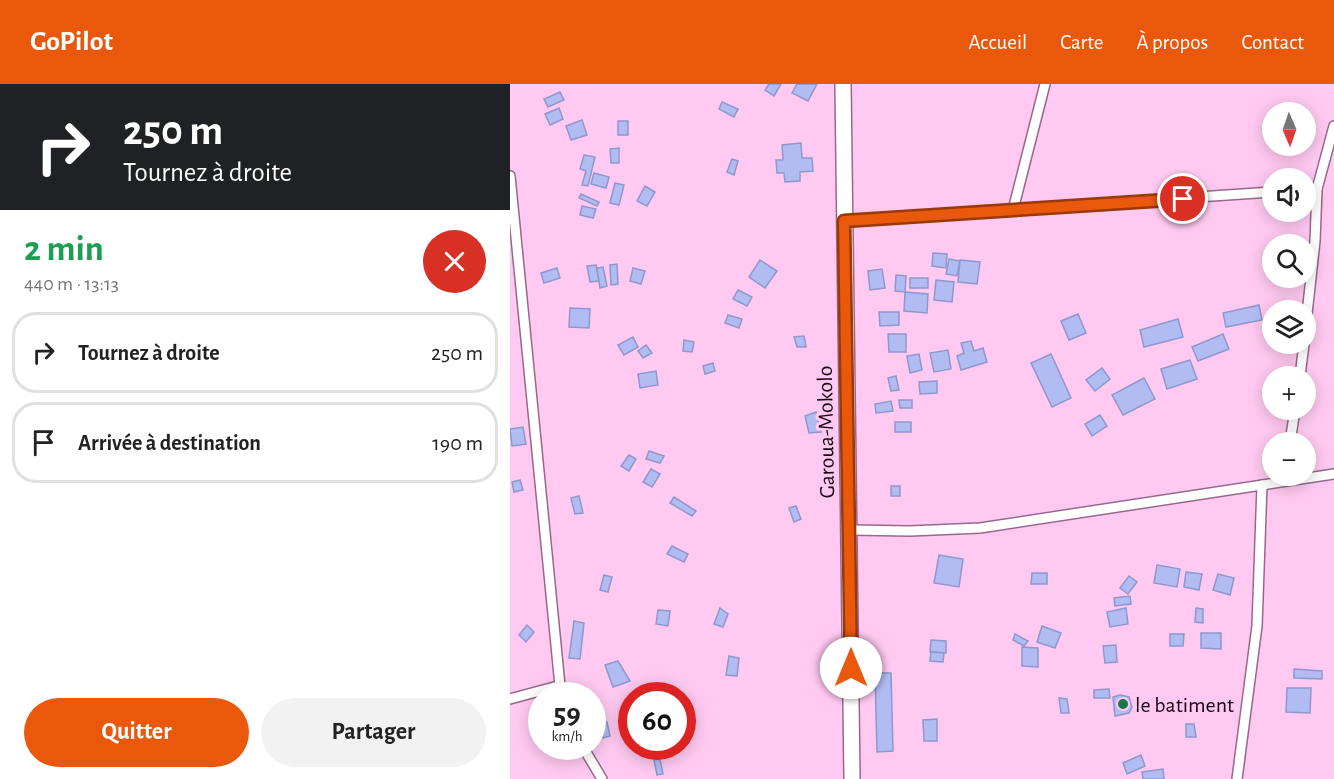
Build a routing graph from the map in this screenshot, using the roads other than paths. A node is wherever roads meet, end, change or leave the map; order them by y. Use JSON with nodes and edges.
{"nodes":[{"id":1,"x":843,"y":84,"type":"edge"},
{"id":2,"x":1045,"y":84,"type":"edge"},
{"id":3,"x":1334,"y":126,"type":"edge"},
{"id":4,"x":510,"y":176,"type":"edge"},
{"id":5,"x":1317,"y":189,"type":"joint"},
{"id":6,"x":1262,"y":193,"type":"edge"},
{"id":7,"x":1013,"y":210,"type":"junction"},
{"id":8,"x":844,"y":221,"type":"junction"},
{"id":9,"x":1309,"y":300,"type":"edge"},
{"id":10,"x":1334,"y":474,"type":"edge"},
{"id":11,"x":1316,"y":476,"type":"edge"},
{"id":12,"x":1262,"y":485,"type":"joint"},
{"id":13,"x":850,"y":530,"type":"junction"},
{"id":14,"x":558,"y":682,"type":"edge"},
{"id":15,"x":528,"y":694,"type":"edge"},
{"id":16,"x":510,"y":699,"type":"edge"},
{"id":17,"x":591,"y":760,"type":"edge"},
{"id":18,"x":602,"y":779,"type":"edge"},
{"id":19,"x":852,"y":779,"type":"edge"},
{"id":20,"x":1237,"y":779,"type":"edge"}],
"edges":[{"from":1,"to":8,"type":"main road","name":"Garoua-Mokolo"},
{"from":2,"to":7,"type":"street"},
{"from":3,"to":5,"type":"street"},
{"from":4,"to":14,"type":"street"},
{"from":5,"to":9,"type":"street"},
{"from":6,"to":7,"type":"street"},
{"from":7,"to":8,"type":"street"},
{"from":8,"to":13,"type":"main road","name":"Garoua-Mokolo"},
{"from":10,"to":11,"type":"street"},
{"from":12,"to":13,"type":"street"},
{"from":12,"to":20,"type":"street"},
{"from":13,"to":19,"type":"main road","name":"Garoua-Mokolo"},
{"from":15,"to":16,"type":"street"},
{"from":17,"to":18,"type":"street"}]}
